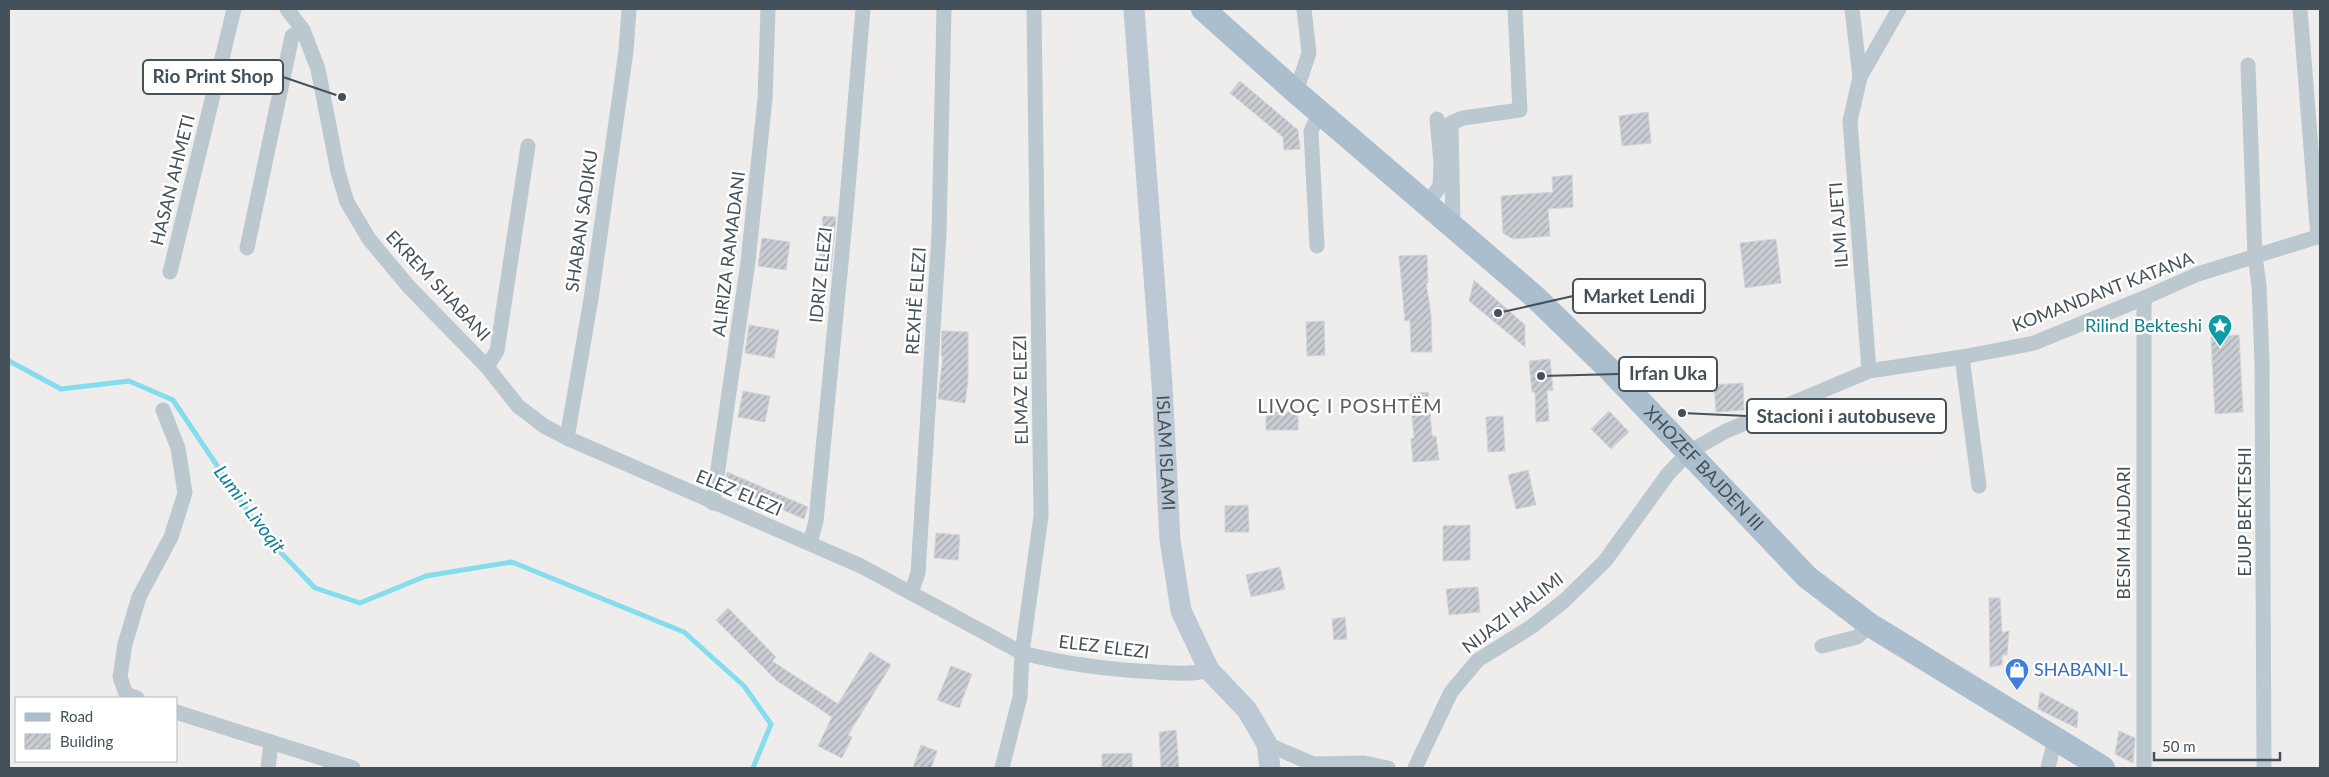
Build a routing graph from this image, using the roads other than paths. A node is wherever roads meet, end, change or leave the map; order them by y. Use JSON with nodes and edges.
{"nodes":[{"id":1,"x":234,"y":9,"type":"edge"},
{"id":2,"x":287,"y":9,"type":"edge"},
{"id":3,"x":629,"y":9,"type":"edge"},
{"id":4,"x":768,"y":9,"type":"edge"},
{"id":5,"x":863,"y":9,"type":"edge"},
{"id":6,"x":944,"y":9,"type":"edge"},
{"id":7,"x":1034,"y":9,"type":"edge"},
{"id":8,"x":1134,"y":9,"type":"edge"},
{"id":9,"x":1203,"y":9,"type":"edge"},
{"id":10,"x":1304,"y":9,"type":"edge"},
{"id":11,"x":1515,"y":9,"type":"edge"},
{"id":12,"x":1852,"y":9,"type":"edge"},
{"id":13,"x":1899,"y":9,"type":"edge"},
{"id":14,"x":2300,"y":9,"type":"edge"},
{"id":15,"x":303,"y":30,"type":"junction"},
{"id":16,"x":2248,"y":65,"type":"dead end"},
{"id":17,"x":1860,"y":77,"type":"junction"},
{"id":18,"x":1296,"y":92,"type":"junction"},
{"id":19,"x":1320,"y":113,"type":"junction"},
{"id":20,"x":1437,"y":119,"type":"dead end"},
{"id":21,"x":528,"y":146,"type":"dead end"},
{"id":22,"x":1426,"y":204,"type":"junction"},
{"id":23,"x":1453,"y":225,"type":"junction"},
{"id":24,"x":2319,"y":236,"type":"edge"},
{"id":25,"x":1317,"y":246,"type":"dead end"},
{"id":26,"x":247,"y":248,"type":"dead end"},
{"id":27,"x":2255,"y":256,"type":"junction"},
{"id":28,"x":170,"y":272,"type":"dead end"},
{"id":29,"x":2144,"y":298,"type":"junction"},
{"id":30,"x":1962,"y":357,"type":"junction"},
{"id":31,"x":487,"y":367,"type":"junction"},
{"id":32,"x":1869,"y":371,"type":"junction"},
{"id":33,"x":163,"y":410,"type":"dead end"},
{"id":34,"x":567,"y":438,"type":"junction"},
{"id":35,"x":1689,"y":452,"type":"junction"},
{"id":36,"x":1978,"y":486,"type":"dead end"},
{"id":37,"x":713,"y":503,"type":"junction"},
{"id":38,"x":810,"y":543,"type":"junction"},
{"id":39,"x":910,"y":593,"type":"junction"},
{"id":40,"x":1870,"y":625,"type":"junction"},
{"id":41,"x":1822,"y":646,"type":"dead end"},
{"id":42,"x":1022,"y":653,"type":"junction"},
{"id":43,"x":1209,"y":670,"type":"junction"},
{"id":44,"x":134,"y":697,"type":"edge"},
{"id":45,"x":178,"y":713,"type":"edge"},
{"id":46,"x":2056,"y":739,"type":"junction"},
{"id":47,"x":271,"y":743,"type":"junction"},
{"id":48,"x":1267,"y":744,"type":"junction"},
{"id":49,"x":1315,"y":766,"type":"edge"},
{"id":50,"x":268,"y":768,"type":"edge"},
{"id":51,"x":353,"y":768,"type":"edge"},
{"id":52,"x":1002,"y":768,"type":"edge"},
{"id":53,"x":1270,"y":768,"type":"edge"},
{"id":54,"x":1388,"y":768,"type":"edge"},
{"id":55,"x":1415,"y":768,"type":"edge"},
{"id":56,"x":2048,"y":768,"type":"edge"},
{"id":57,"x":2102,"y":768,"type":"edge"},
{"id":58,"x":2144,"y":768,"type":"edge"},
{"id":59,"x":2264,"y":768,"type":"edge"}],
"edges":[{"from":1,"to":28,"type":"street","name":"HASAN AHMETI"},
{"from":2,"to":15,"type":"street","name":"EKREM SHABANI"},
{"from":3,"to":34,"type":"street","name":"SHABAN SADIKU"},
{"from":4,"to":37,"type":"street","name":"ALIRIZA RAMADANI"},
{"from":5,"to":38,"type":"street","name":"IDRIZ ELEZI"},
{"from":6,"to":39,"type":"street","name":"REXHË ELEZI"},
{"from":7,"to":42,"type":"street","name":"ELMAZ ELEZI"},
{"from":8,"to":43,"type":"street","name":"ISLAM ISLAMI"},
{"from":9,"to":18,"type":"main road","name":"XHOZEF BAJDEN III"},
{"from":10,"to":18,"type":"street"},
{"from":11,"to":23,"type":"street"},
{"from":12,"to":17,"type":"street","name":"ILMI AJETI"},
{"from":13,"to":17,"type":"street","name":"ILMI AJETI"},
{"from":14,"to":24,"type":"street","name":"KOMANDANT KATANA"},
{"from":15,"to":26,"type":"street"},
{"from":15,"to":31,"type":"street","name":"EKREM SHABANI"},
{"from":16,"to":27,"type":"street"},
{"from":17,"to":32,"type":"street","name":"ILMI AJETI"},
{"from":18,"to":19,"type":"main road","name":"XHOZEF BAJDEN III"},
{"from":19,"to":22,"type":"main road","name":"XHOZEF BAJDEN III"},
{"from":19,"to":25,"type":"street"},
{"from":20,"to":22,"type":"street"},
{"from":21,"to":31,"type":"street"},
{"from":22,"to":23,"type":"main road","name":"XHOZEF BAJDEN III"},
{"from":23,"to":35,"type":"main road","name":"XHOZEF BAJDEN III"},
{"from":24,"to":27,"type":"street","name":"KOMANDANT KATANA"},
{"from":27,"to":29,"type":"street","name":"KOMANDANT KATANA"},
{"from":27,"to":59,"type":"street","name":"EJUP BEKTESHI"},
{"from":29,"to":30,"type":"street","name":"KOMANDANT KATANA"},
{"from":29,"to":58,"type":"street","name":"BESIM HAJDARI"},
{"from":30,"to":32,"type":"street","name":"KOMANDANT KATANA"},
{"from":30,"to":36,"type":"street"},
{"from":31,"to":34,"type":"street","name":"ELEZ ELEZI"},
{"from":32,"to":35,"type":"street","name":"KOMANDANT KATANA"},
{"from":33,"to":44,"type":"street"},
{"from":34,"to":37,"type":"street","name":"ELEZ ELEZI"},
{"from":35,"to":40,"type":"main road","name":"XHOZEF BAJDEN III"},
{"from":35,"to":55,"type":"street","name":"NIJAZI HALIMI"},
{"from":37,"to":38,"type":"street","name":"ELEZ ELEZI"},
{"from":38,"to":39,"type":"street","name":"ELEZ ELEZI"},
{"from":39,"to":42,"type":"street","name":"ELEZ ELEZI"},
{"from":40,"to":41,"type":"street"},
{"from":40,"to":46,"type":"main road","name":"XHOZEF BAJDEN III"},
{"from":42,"to":43,"type":"street","name":"ELEZ ELEZI"},
{"from":42,"to":52,"type":"street","name":"ELMAZ ELEZI"},
{"from":43,"to":48,"type":"street","name":"ISLAM ISLAMI"},
{"from":45,"to":47,"type":"street"},
{"from":46,"to":56,"type":"street"},
{"from":46,"to":57,"type":"main road","name":"XHOZEF BAJDEN III"},
{"from":47,"to":50,"type":"street"},
{"from":47,"to":51,"type":"street"},
{"from":48,"to":49,"type":"street"},
{"from":48,"to":53,"type":"street"},
{"from":49,"to":54,"type":"street"}]}
